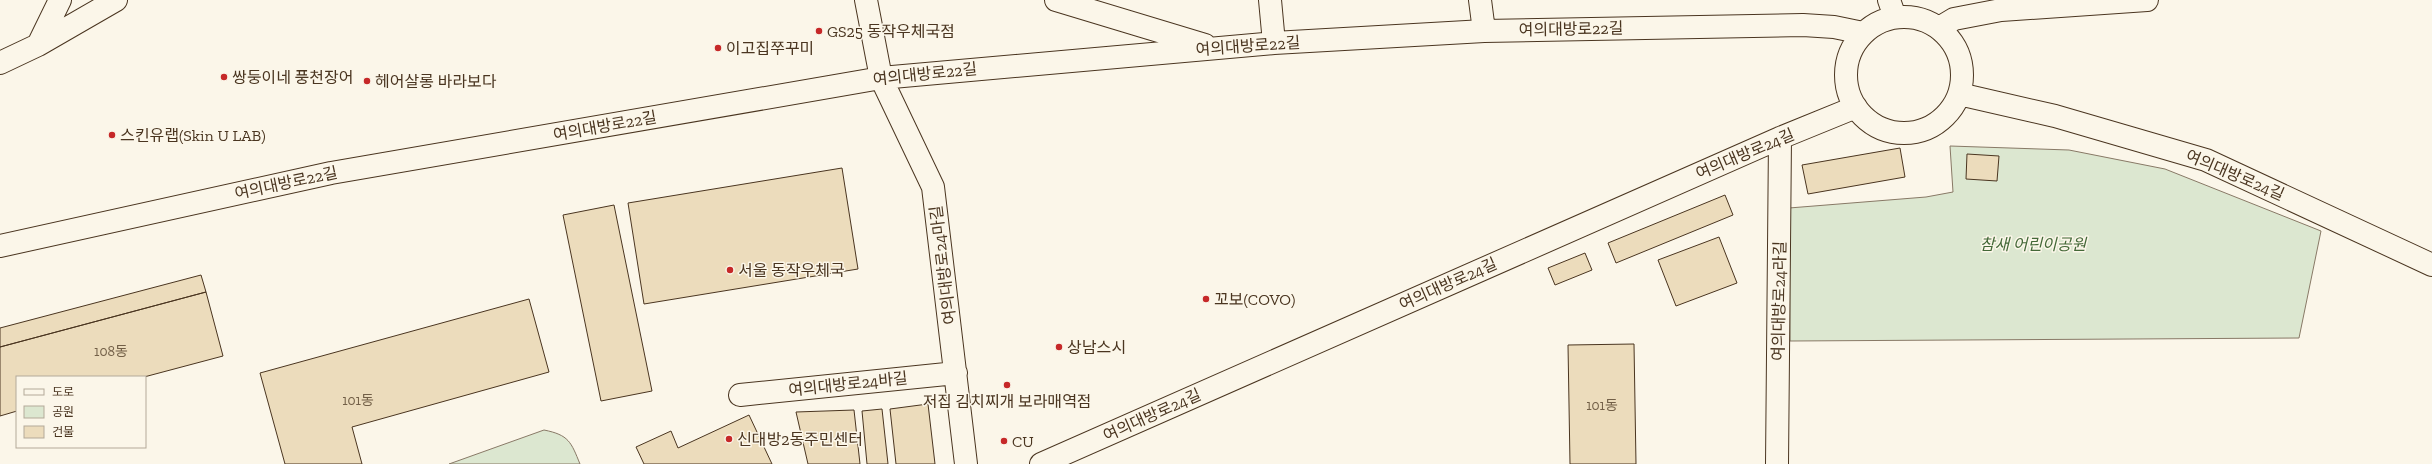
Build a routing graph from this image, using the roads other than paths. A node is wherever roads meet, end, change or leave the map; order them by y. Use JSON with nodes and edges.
{"nodes":[{"id":1,"x":60,"y":0,"type":"edge"},
{"id":2,"x":116,"y":0,"type":"edge"},
{"id":3,"x":866,"y":0,"type":"edge"},
{"id":4,"x":1056,"y":0,"type":"edge"},
{"id":5,"x":1270,"y":0,"type":"edge"},
{"id":6,"x":1480,"y":0,"type":"edge"},
{"id":7,"x":2147,"y":0,"type":"edge"},
{"id":8,"x":1892,"y":9,"type":"edge"},
{"id":9,"x":1940,"y":28,"type":"junction"},
{"id":10,"x":1484,"y":31,"type":"junction"},
{"id":11,"x":1863,"y":33,"type":"junction"},
{"id":12,"x":1274,"y":43,"type":"junction"},
{"id":13,"x":38,"y":45,"type":"junction"},
{"id":14,"x":1214,"y":48,"type":"junction"},
{"id":15,"x":0,"y":63,"type":"edge"},
{"id":16,"x":881,"y":78,"type":"junction"},
{"id":17,"x":1959,"y":94,"type":"junction"},
{"id":18,"x":1856,"y":107,"type":"junction"},
{"id":19,"x":1780,"y":138,"type":"junction"},
{"id":20,"x":0,"y":246,"type":"edge"},
{"id":21,"x":2432,"y":265,"type":"edge"},
{"id":22,"x":956,"y":373,"type":"junction"},
{"id":23,"x":740,"y":395,"type":"dead end"},
{"id":24,"x":966,"y":464,"type":"edge"},
{"id":25,"x":1040,"y":464,"type":"edge"},
{"id":26,"x":1777,"y":464,"type":"edge"}],
"edges":[{"from":1,"to":13,"type":"street"},
{"from":2,"to":13,"type":"street"},
{"from":3,"to":16,"type":"street","name":"여의대방로24마길"},
{"from":4,"to":14,"type":"street"},
{"from":5,"to":12,"type":"street"},
{"from":6,"to":10,"type":"street"},
{"from":7,"to":9,"type":"street"},
{"from":8,"to":9,"type":"street"},
{"from":8,"to":11,"type":"street"},
{"from":9,"to":17,"type":"street"},
{"from":10,"to":11,"type":"street","name":"여의대방로22길"},
{"from":10,"to":12,"type":"street","name":"여의대방로22길"},
{"from":11,"to":18,"type":"street"},
{"from":12,"to":14,"type":"street","name":"여의대방로22길"},
{"from":13,"to":15,"type":"street"},
{"from":14,"to":16,"type":"street","name":"여의대방로22길"},
{"from":16,"to":20,"type":"street","name":"여의대방로22길"},
{"from":16,"to":22,"type":"street","name":"여의대방로24마길"},
{"from":17,"to":18,"type":"street"},
{"from":17,"to":21,"type":"street","name":"여의대방로24길"},
{"from":18,"to":19,"type":"street","name":"여의대방로24길"},
{"from":19,"to":25,"type":"street","name":"여의대방로24길"},
{"from":19,"to":26,"type":"street","name":"여의대방로24라길"},
{"from":22,"to":23,"type":"street","name":"여의대방로24바길"},
{"from":22,"to":24,"type":"street","name":"여의대방로24마길"}]}
